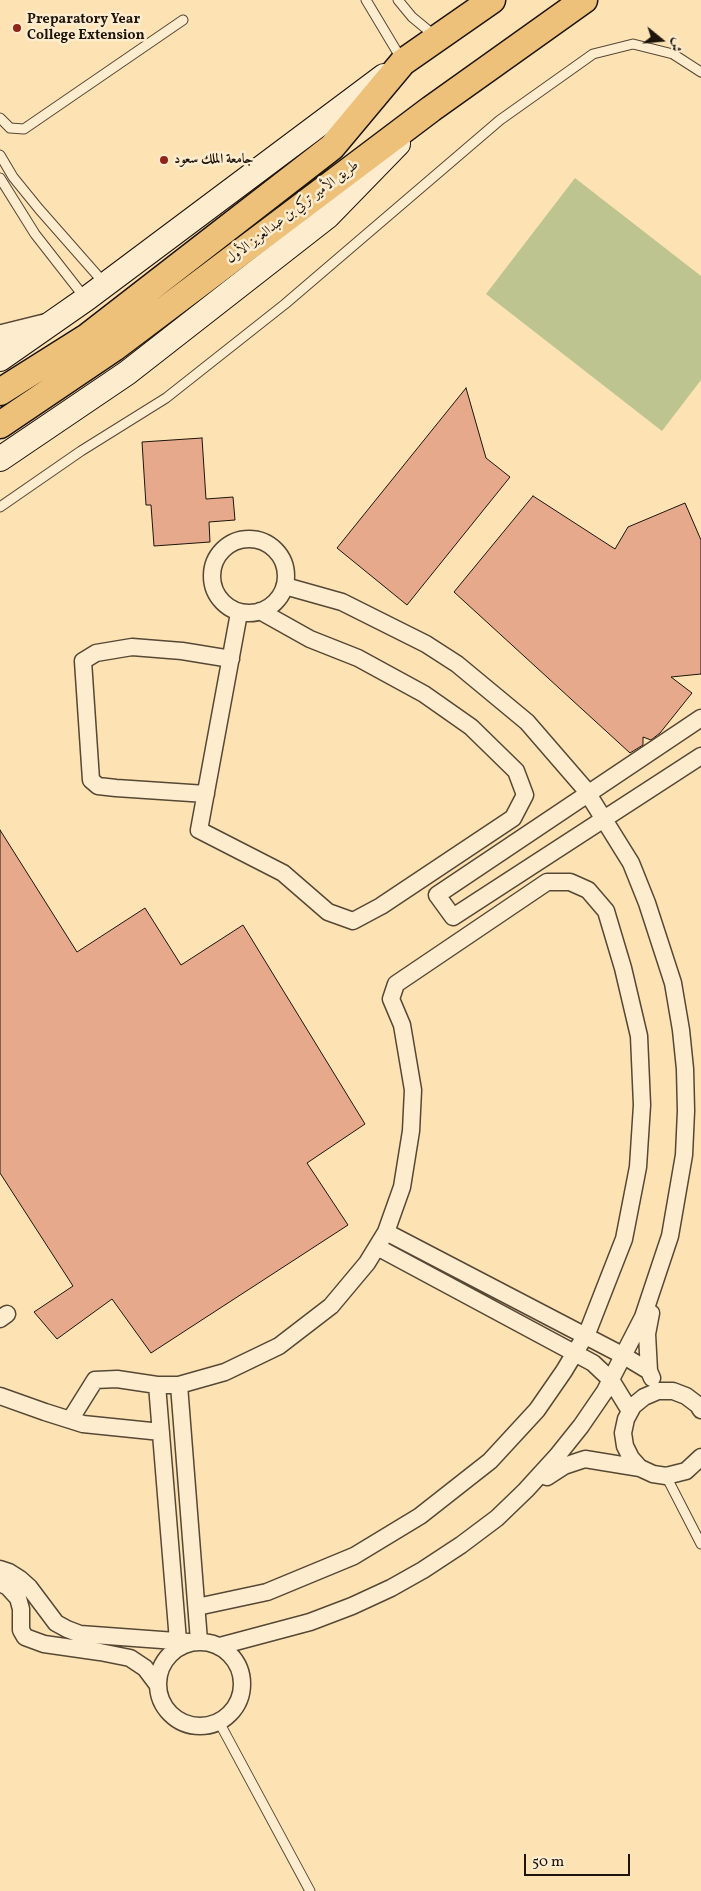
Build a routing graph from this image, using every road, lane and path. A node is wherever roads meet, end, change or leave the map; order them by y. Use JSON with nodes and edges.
{"nodes":[{"id":1,"x":366,"y":0,"type":"edge"},
{"id":2,"x":398,"y":0,"type":"edge"},
{"id":3,"x":492,"y":0,"type":"edge"},
{"id":4,"x":584,"y":0,"type":"edge"},
{"id":5,"x":184,"y":20,"type":"dead end"},
{"id":6,"x":437,"y":38,"type":"junction"},
{"id":7,"x":403,"y":62,"type":"junction"},
{"id":8,"x":701,"y":72,"type":"edge"},
{"id":9,"x":431,"y":109,"type":"junction"},
{"id":10,"x":0,"y":118,"type":"edge"},
{"id":11,"x":0,"y":155,"type":"edge"},
{"id":12,"x":0,"y":178,"type":"edge"},
{"id":13,"x":106,"y":284,"type":"junction"},
{"id":14,"x":86,"y":299,"type":"junction"},
{"id":15,"x":50,"y":323,"type":"junction"},
{"id":16,"x":0,"y":336,"type":"edge"},
{"id":17,"x":0,"y":359,"type":"edge"},
{"id":18,"x":0,"y":392,"type":"edge"},
{"id":19,"x":0,"y":424,"type":"edge"},
{"id":20,"x":0,"y":458,"type":"edge"},
{"id":21,"x":0,"y":507,"type":"edge"},
{"id":22,"x":285,"y":586,"type":"junction"},
{"id":23,"x":260,"y":611,"type":"junction"},
{"id":24,"x":239,"y":613,"type":"junction"},
{"id":25,"x":231,"y":659,"type":"junction"},
{"id":26,"x":701,"y":718,"type":"edge"},
{"id":27,"x":701,"y":756,"type":"edge"},
{"id":28,"x":588,"y":793,"type":"junction"},
{"id":29,"x":206,"y":794,"type":"junction"},
{"id":30,"x":605,"y":819,"type":"junction"},
{"id":31,"x":386,"y":1232,"type":"junction"},
{"id":32,"x":376,"y":1247,"type":"junction"},
{"id":33,"x":658,"y":1277,"type":"junction"},
{"id":34,"x":586,"y":1336,"type":"junction"},
{"id":35,"x":575,"y":1353,"type":"junction"},
{"id":36,"x":624,"y":1356,"type":"junction"},
{"id":37,"x":649,"y":1371,"type":"junction"},
{"id":38,"x":610,"y":1380,"type":"junction"},
{"id":39,"x":157,"y":1385,"type":"junction"},
{"id":40,"x":179,"y":1385,"type":"junction"},
{"id":41,"x":658,"y":1391,"type":"junction"},
{"id":42,"x":0,"y":1396,"type":"edge"},
{"id":43,"x":701,"y":1410,"type":"edge"},
{"id":44,"x":630,"y":1411,"type":"junction"},
{"id":45,"x":70,"y":1420,"type":"junction"},
{"id":46,"x":161,"y":1432,"type":"junction"},
{"id":47,"x":701,"y":1457,"type":"edge"},
{"id":48,"x":640,"y":1468,"type":"junction"},
{"id":49,"x":666,"y":1476,"type":"junction"},
{"id":50,"x":526,"y":1490,"type":"junction"},
{"id":51,"x":701,"y":1544,"type":"edge"},
{"id":52,"x":0,"y":1569,"type":"edge"},
{"id":53,"x":0,"y":1583,"type":"edge"},
{"id":54,"x":196,"y":1607,"type":"junction"},
{"id":55,"x":190,"y":1642,"type":"junction"},
{"id":56,"x":220,"y":1646,"type":"junction"},
{"id":57,"x":157,"y":1684,"type":"junction"},
{"id":58,"x":219,"y":1722,"type":"junction"},
{"id":59,"x":310,"y":1891,"type":"edge"}],
"edges":[{"from":1,"to":7,"type":"lane"},
{"from":2,"to":6,"type":"lane"},
{"from":3,"to":6,"type":"main road","name":"طريق الأمير تركي بن عبدالعزيز الأول"},
{"from":4,"to":9,"type":"main road","name":"طريق الأمير تركي بن عبدالعزيز الأول"},
{"from":5,"to":10,"type":"lane"},
{"from":6,"to":7,"type":"main road","name":"طريق الأمير تركي بن عبدالعزيز الأول"},
{"from":7,"to":13,"type":"main road"},
{"from":7,"to":18,"type":"main road","name":"طريق الأمير تركي بن عبدالعزيز الأول"},
{"from":8,"to":21,"type":"lane"},
{"from":9,"to":19,"type":"main road","name":"طريق الأمير تركي بن عبدالعزيز الأول"},
{"from":9,"to":20,"type":"main road"},
{"from":11,"to":13,"type":"lane"},
{"from":12,"to":14,"type":"lane"},
{"from":13,"to":14,"type":"main road"},
{"from":14,"to":15,"type":"main road"},
{"from":15,"to":16,"type":"street"},
{"from":15,"to":17,"type":"main road"},
{"from":22,"to":23,"type":"street"},
{"from":22,"to":24,"type":"street"},
{"from":22,"to":28,"type":"street"},
{"from":23,"to":24,"type":"street"},
{"from":23,"to":29,"type":"street"},
{"from":24,"to":25,"type":"street"},
{"from":25,"to":29,"type":"street"},
{"from":25,"to":29,"type":"street"},
{"from":26,"to":28,"type":"street"},
{"from":27,"to":30,"type":"street"},
{"from":28,"to":30,"type":"street"},
{"from":28,"to":30,"type":"street"},
{"from":30,"to":33,"type":"street"},
{"from":31,"to":32,"type":"street"},
{"from":31,"to":34,"type":"street"},
{"from":31,"to":34,"type":"street"},
{"from":32,"to":35,"type":"street"},
{"from":32,"to":40,"type":"street"},
{"from":33,"to":36,"type":"street"},
{"from":33,"to":37,"type":"street"},
{"from":34,"to":35,"type":"street"},
{"from":34,"to":36,"type":"street"},
{"from":35,"to":38,"type":"street"},
{"from":35,"to":54,"type":"street"},
{"from":36,"to":37,"type":"street"},
{"from":36,"to":38,"type":"street"},
{"from":37,"to":41,"type":"street"},
{"from":38,"to":44,"type":"street"},
{"from":38,"to":50,"type":"street"},
{"from":39,"to":40,"type":"street"},
{"from":39,"to":45,"type":"street"},
{"from":39,"to":46,"type":"street"},
{"from":40,"to":54,"type":"street"},
{"from":41,"to":43,"type":"street"},
{"from":41,"to":44,"type":"street"},
{"from":42,"to":45,"type":"street"},
{"from":44,"to":48,"type":"street"},
{"from":45,"to":46,"type":"street"},
{"from":46,"to":55,"type":"street"},
{"from":47,"to":49,"type":"street"},
{"from":48,"to":49,"type":"street"},
{"from":48,"to":50,"type":"street"},
{"from":49,"to":51,"type":"lane"},
{"from":50,"to":56,"type":"street"},
{"from":52,"to":55,"type":"street"},
{"from":53,"to":57,"type":"street"},
{"from":54,"to":55,"type":"street"},
{"from":55,"to":56,"type":"street"},
{"from":55,"to":57,"type":"street"},
{"from":56,"to":58,"type":"street"},
{"from":57,"to":58,"type":"street"},
{"from":58,"to":59,"type":"lane"}]}
